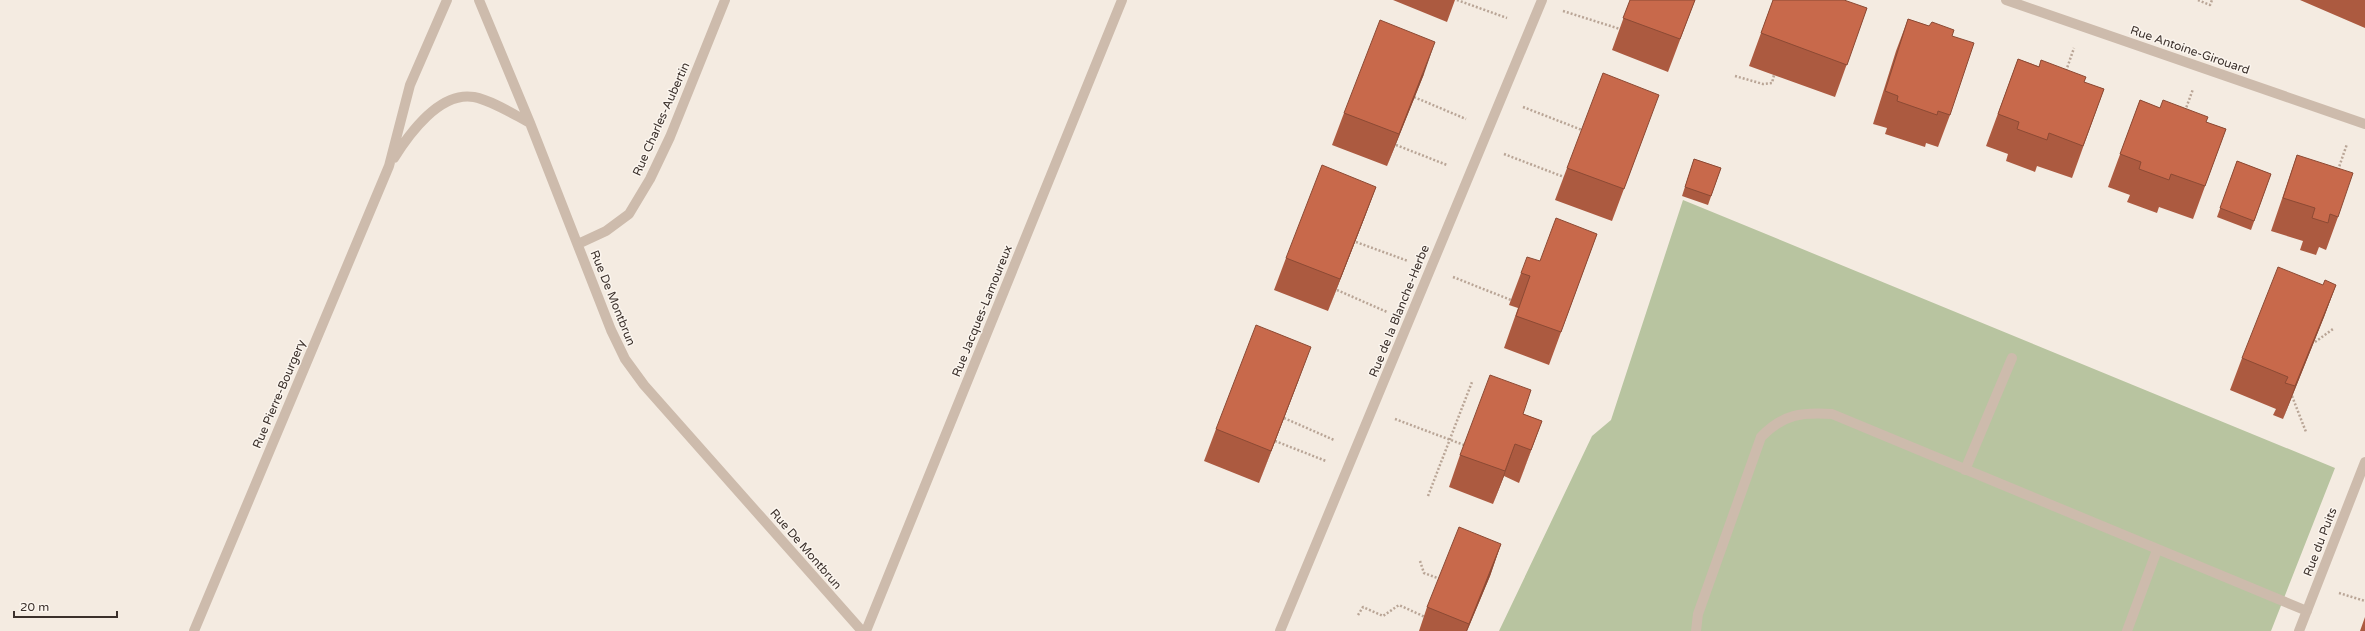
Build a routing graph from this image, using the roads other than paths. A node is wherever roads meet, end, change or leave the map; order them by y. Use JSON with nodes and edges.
{"nodes":[{"id":1,"x":447,"y":0,"type":"edge"},
{"id":2,"x":479,"y":0,"type":"edge"},
{"id":3,"x":725,"y":0,"type":"edge"},
{"id":4,"x":1122,"y":0,"type":"edge"},
{"id":5,"x":1542,"y":0,"type":"edge"},
{"id":6,"x":2006,"y":0,"type":"edge"},
{"id":7,"x":530,"y":123,"type":"junction"},
{"id":8,"x":2365,"y":124,"type":"edge"},
{"id":9,"x":388,"y":166,"type":"junction"},
{"id":10,"x":578,"y":244,"type":"junction"},
{"id":11,"x":2012,"y":358,"type":"dead end"},
{"id":12,"x":2365,"y":462,"type":"edge"},
{"id":13,"x":1965,"y":470,"type":"junction"},
{"id":14,"x":2157,"y":550,"type":"junction"},
{"id":15,"x":2307,"y":611,"type":"junction"},
{"id":16,"x":194,"y":631,"type":"edge"},
{"id":17,"x":862,"y":631,"type":"edge"},
{"id":18,"x":866,"y":631,"type":"edge"},
{"id":19,"x":1280,"y":631,"type":"edge"},
{"id":20,"x":1696,"y":631,"type":"edge"},
{"id":21,"x":2127,"y":631,"type":"edge"},
{"id":22,"x":2299,"y":631,"type":"edge"}],
"edges":[{"from":1,"to":9,"type":"street","name":"Rue Pierre-Bourgery"},
{"from":2,"to":7,"type":"street","name":"Rue De Montbrun"},
{"from":3,"to":10,"type":"street","name":"Rue Charles-Aubertin"},
{"from":4,"to":18,"type":"street","name":"Rue Jacques-Lamoureux"},
{"from":5,"to":19,"type":"street","name":"Rue de la Blanche-Herbe"},
{"from":6,"to":8,"type":"street","name":"Rue Antoine-Girouard"},
{"from":7,"to":9,"type":"street","name":"Rue Pierre-Bourgery"},
{"from":7,"to":10,"type":"street","name":"Rue De Montbrun"},
{"from":9,"to":16,"type":"street","name":"Rue Pierre-Bourgery"},
{"from":10,"to":17,"type":"street","name":"Rue De Montbrun"},
{"from":11,"to":13,"type":"street"},
{"from":12,"to":15,"type":"street","name":"Rue du Puits"},
{"from":13,"to":14,"type":"street"},
{"from":13,"to":20,"type":"street"},
{"from":14,"to":15,"type":"street"},
{"from":14,"to":21,"type":"street"},
{"from":15,"to":22,"type":"street","name":"Rue du Puits"}]}
